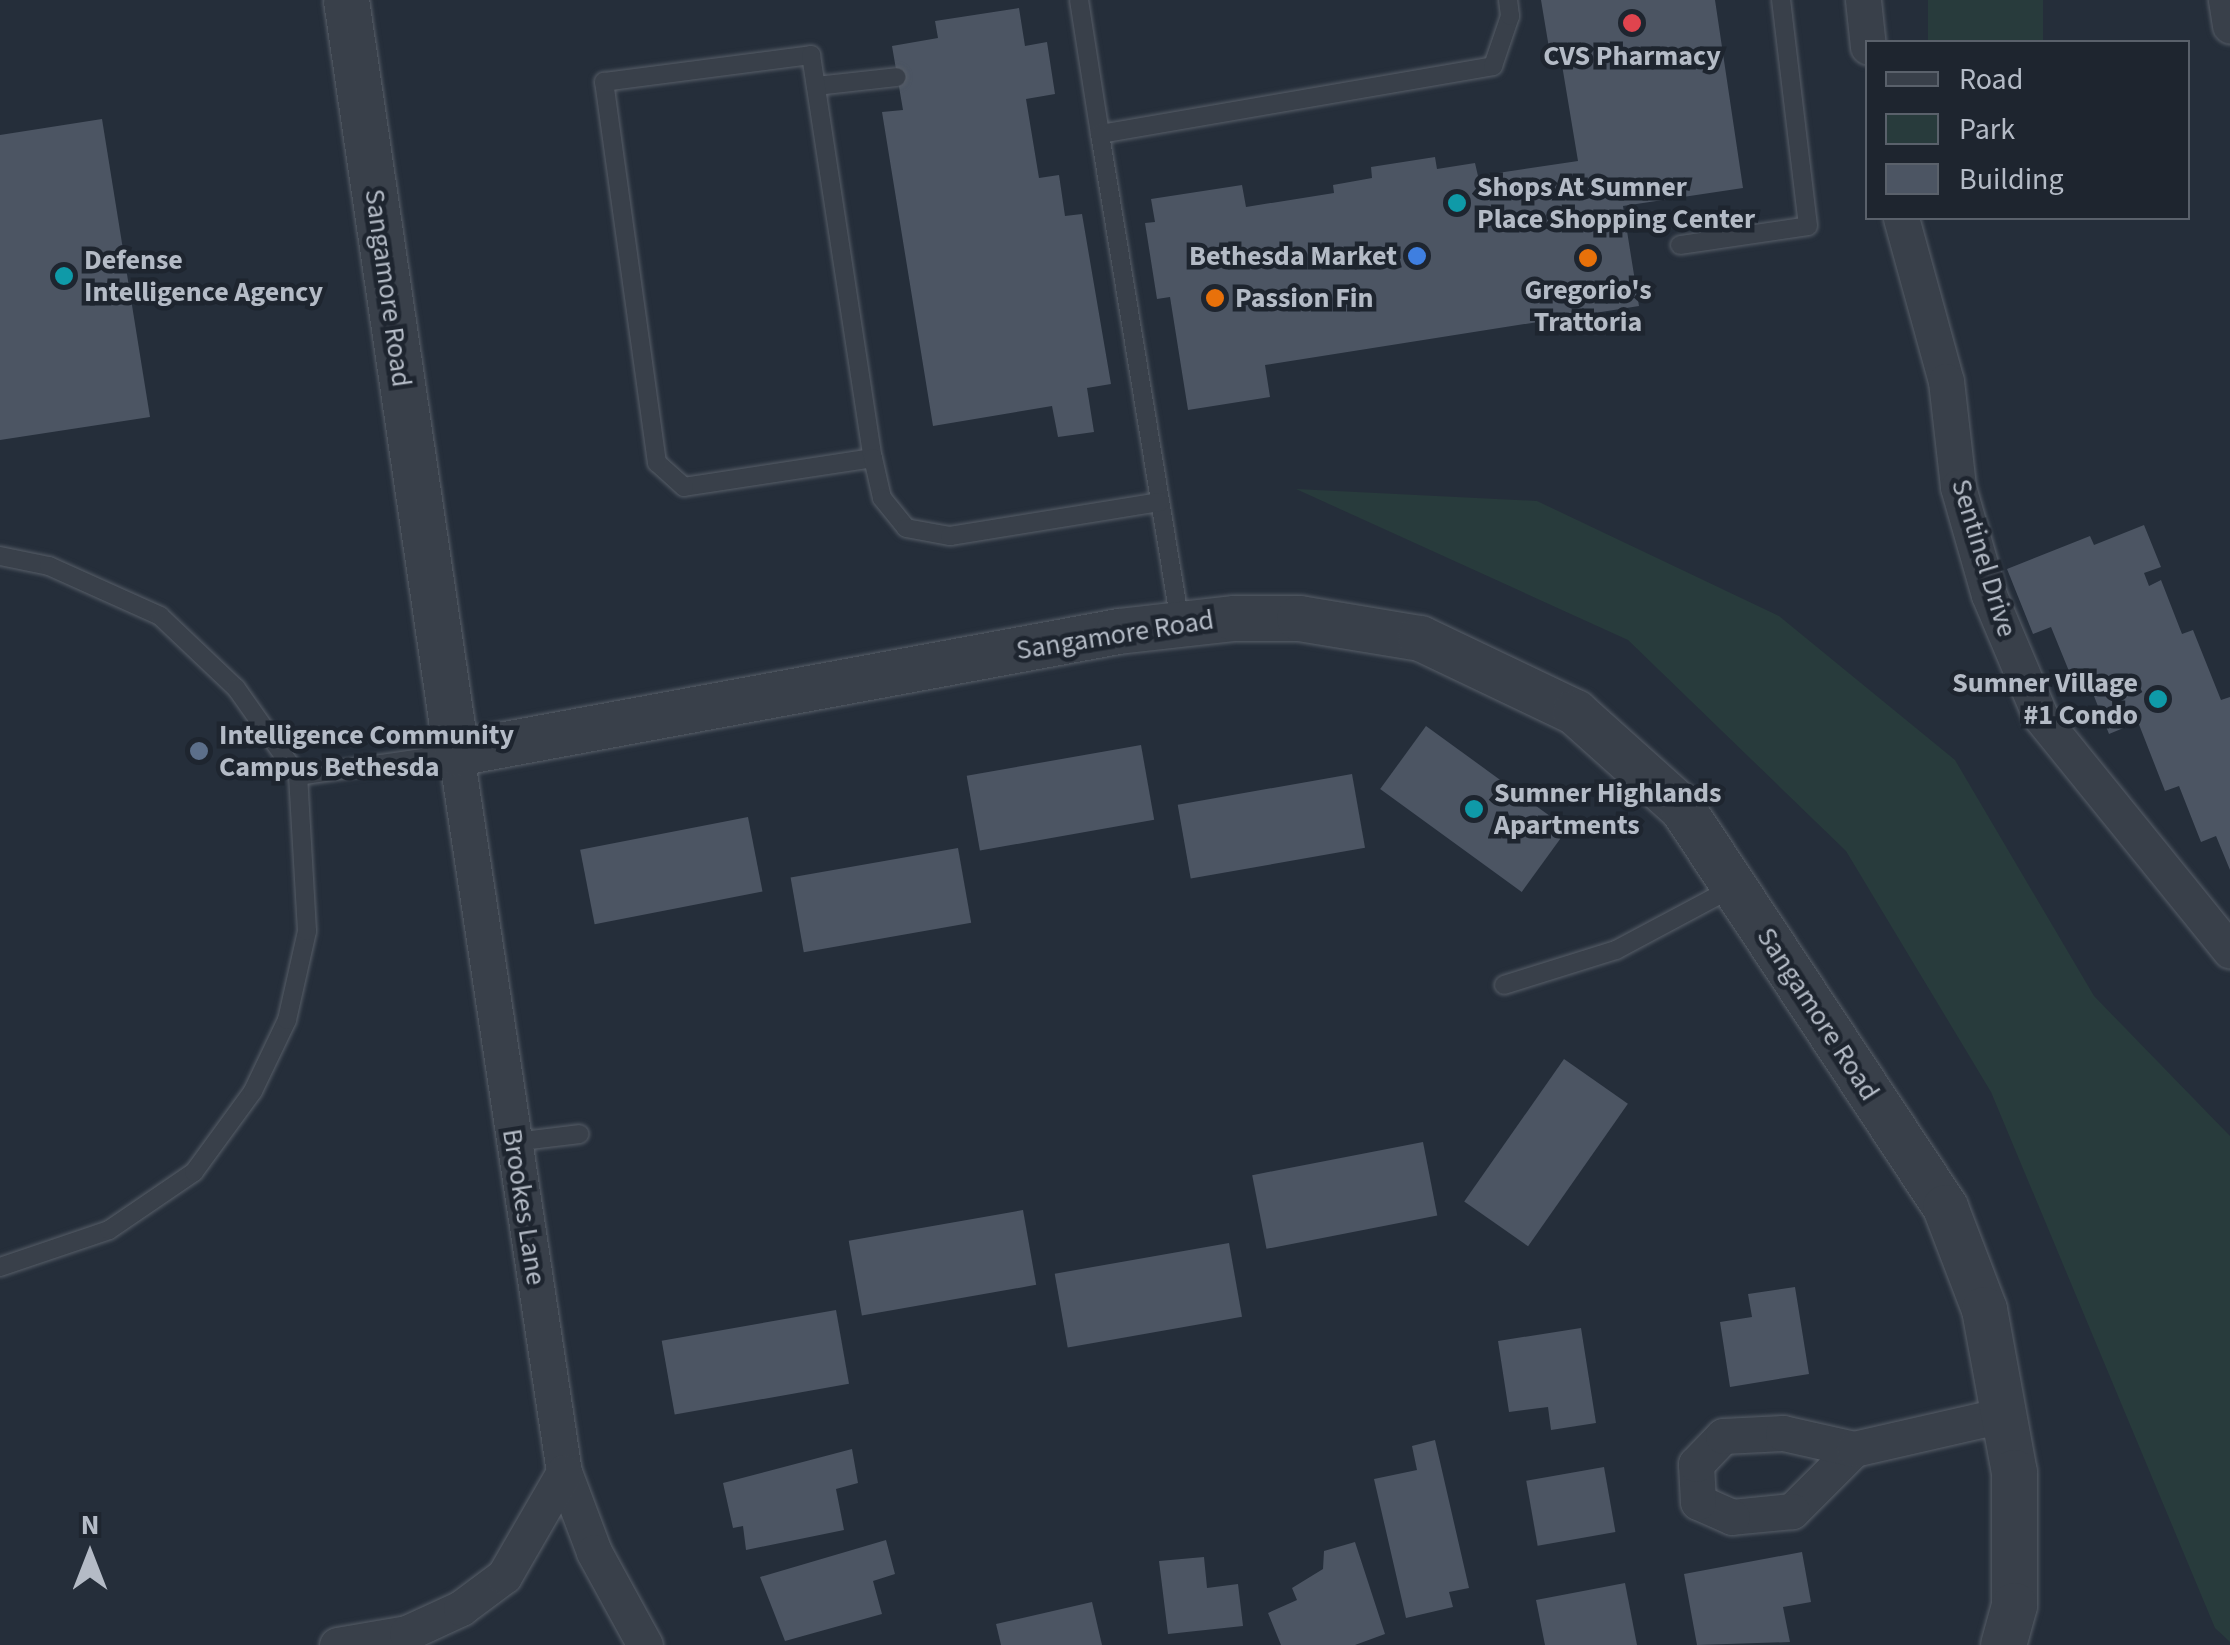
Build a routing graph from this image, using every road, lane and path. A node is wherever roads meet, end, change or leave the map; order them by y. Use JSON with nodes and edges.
{"nodes":[{"id":1,"x":346,"y":0,"type":"edge"},
{"id":2,"x":1079,"y":0,"type":"edge"},
{"id":3,"x":1508,"y":0,"type":"edge"},
{"id":4,"x":1781,"y":0,"type":"edge"},
{"id":5,"x":1863,"y":0,"type":"edge"},
{"id":6,"x":2226,"y":0,"type":"edge"},
{"id":7,"x":2230,"y":26,"type":"edge"},
{"id":8,"x":1867,"y":40,"type":"edge"},
{"id":9,"x":897,"y":77,"type":"dead end"},
{"id":10,"x":816,"y":86,"type":"junction"},
{"id":11,"x":1100,"y":134,"type":"junction"},
{"id":12,"x":1902,"y":220,"type":"edge"},
{"id":13,"x":1680,"y":245,"type":"dead end"},
{"id":14,"x":873,"y":458,"type":"junction"},
{"id":15,"x":1160,"y":502,"type":"junction"},
{"id":16,"x":0,"y":556,"type":"edge"},
{"id":17,"x":1180,"y":622,"type":"junction"},
{"id":18,"x":456,"y":753,"type":"junction"},
{"id":19,"x":298,"y":776,"type":"junction"},
{"id":20,"x":1734,"y":887,"type":"junction"},
{"id":21,"x":2230,"y":952,"type":"edge"},
{"id":22,"x":1504,"y":985,"type":"dead end"},
{"id":23,"x":580,"y":1134,"type":"dead end"},
{"id":24,"x":514,"y":1142,"type":"junction"},
{"id":25,"x":0,"y":1267,"type":"edge"},
{"id":26,"x":2003,"y":1415,"type":"junction"},
{"id":27,"x":1854,"y":1449,"type":"dead end"},
{"id":28,"x":564,"y":1472,"type":"junction"},
{"id":29,"x":336,"y":1645,"type":"edge"},
{"id":30,"x":645,"y":1645,"type":"edge"},
{"id":31,"x":2003,"y":1645,"type":"edge"}],
"edges":[{"from":1,"to":18,"type":"street","name":"Sangamore Road"},
{"from":2,"to":11,"type":"lane"},
{"from":3,"to":11,"type":"lane"},
{"from":4,"to":13,"type":"lane"},
{"from":5,"to":8,"type":"street"},
{"from":6,"to":7,"type":"street"},
{"from":9,"to":10,"type":"lane"},
{"from":10,"to":14,"type":"lane"},
{"from":10,"to":14,"type":"lane"},
{"from":11,"to":15,"type":"lane"},
{"from":12,"to":21,"type":"street","name":"Sentinel Drive"},
{"from":14,"to":15,"type":"lane"},
{"from":15,"to":17,"type":"lane"},
{"from":16,"to":19,"type":"lane"},
{"from":17,"to":18,"type":"street","name":"Sangamore Road"},
{"from":17,"to":20,"type":"street","name":"Sangamore Road"},
{"from":18,"to":19,"type":"lane"},
{"from":18,"to":24,"type":"street","name":"Brookes Lane"},
{"from":19,"to":25,"type":"lane"},
{"from":20,"to":22,"type":"lane"},
{"from":20,"to":26,"type":"street","name":"Sangamore Road"},
{"from":23,"to":24,"type":"lane"},
{"from":24,"to":28,"type":"street","name":"Brookes Lane"},
{"from":26,"to":27,"type":"street"},
{"from":26,"to":31,"type":"street","name":"Sangamore Road"},
{"from":28,"to":29,"type":"street"},
{"from":28,"to":30,"type":"street","name":"Brookes Lane"}]}
